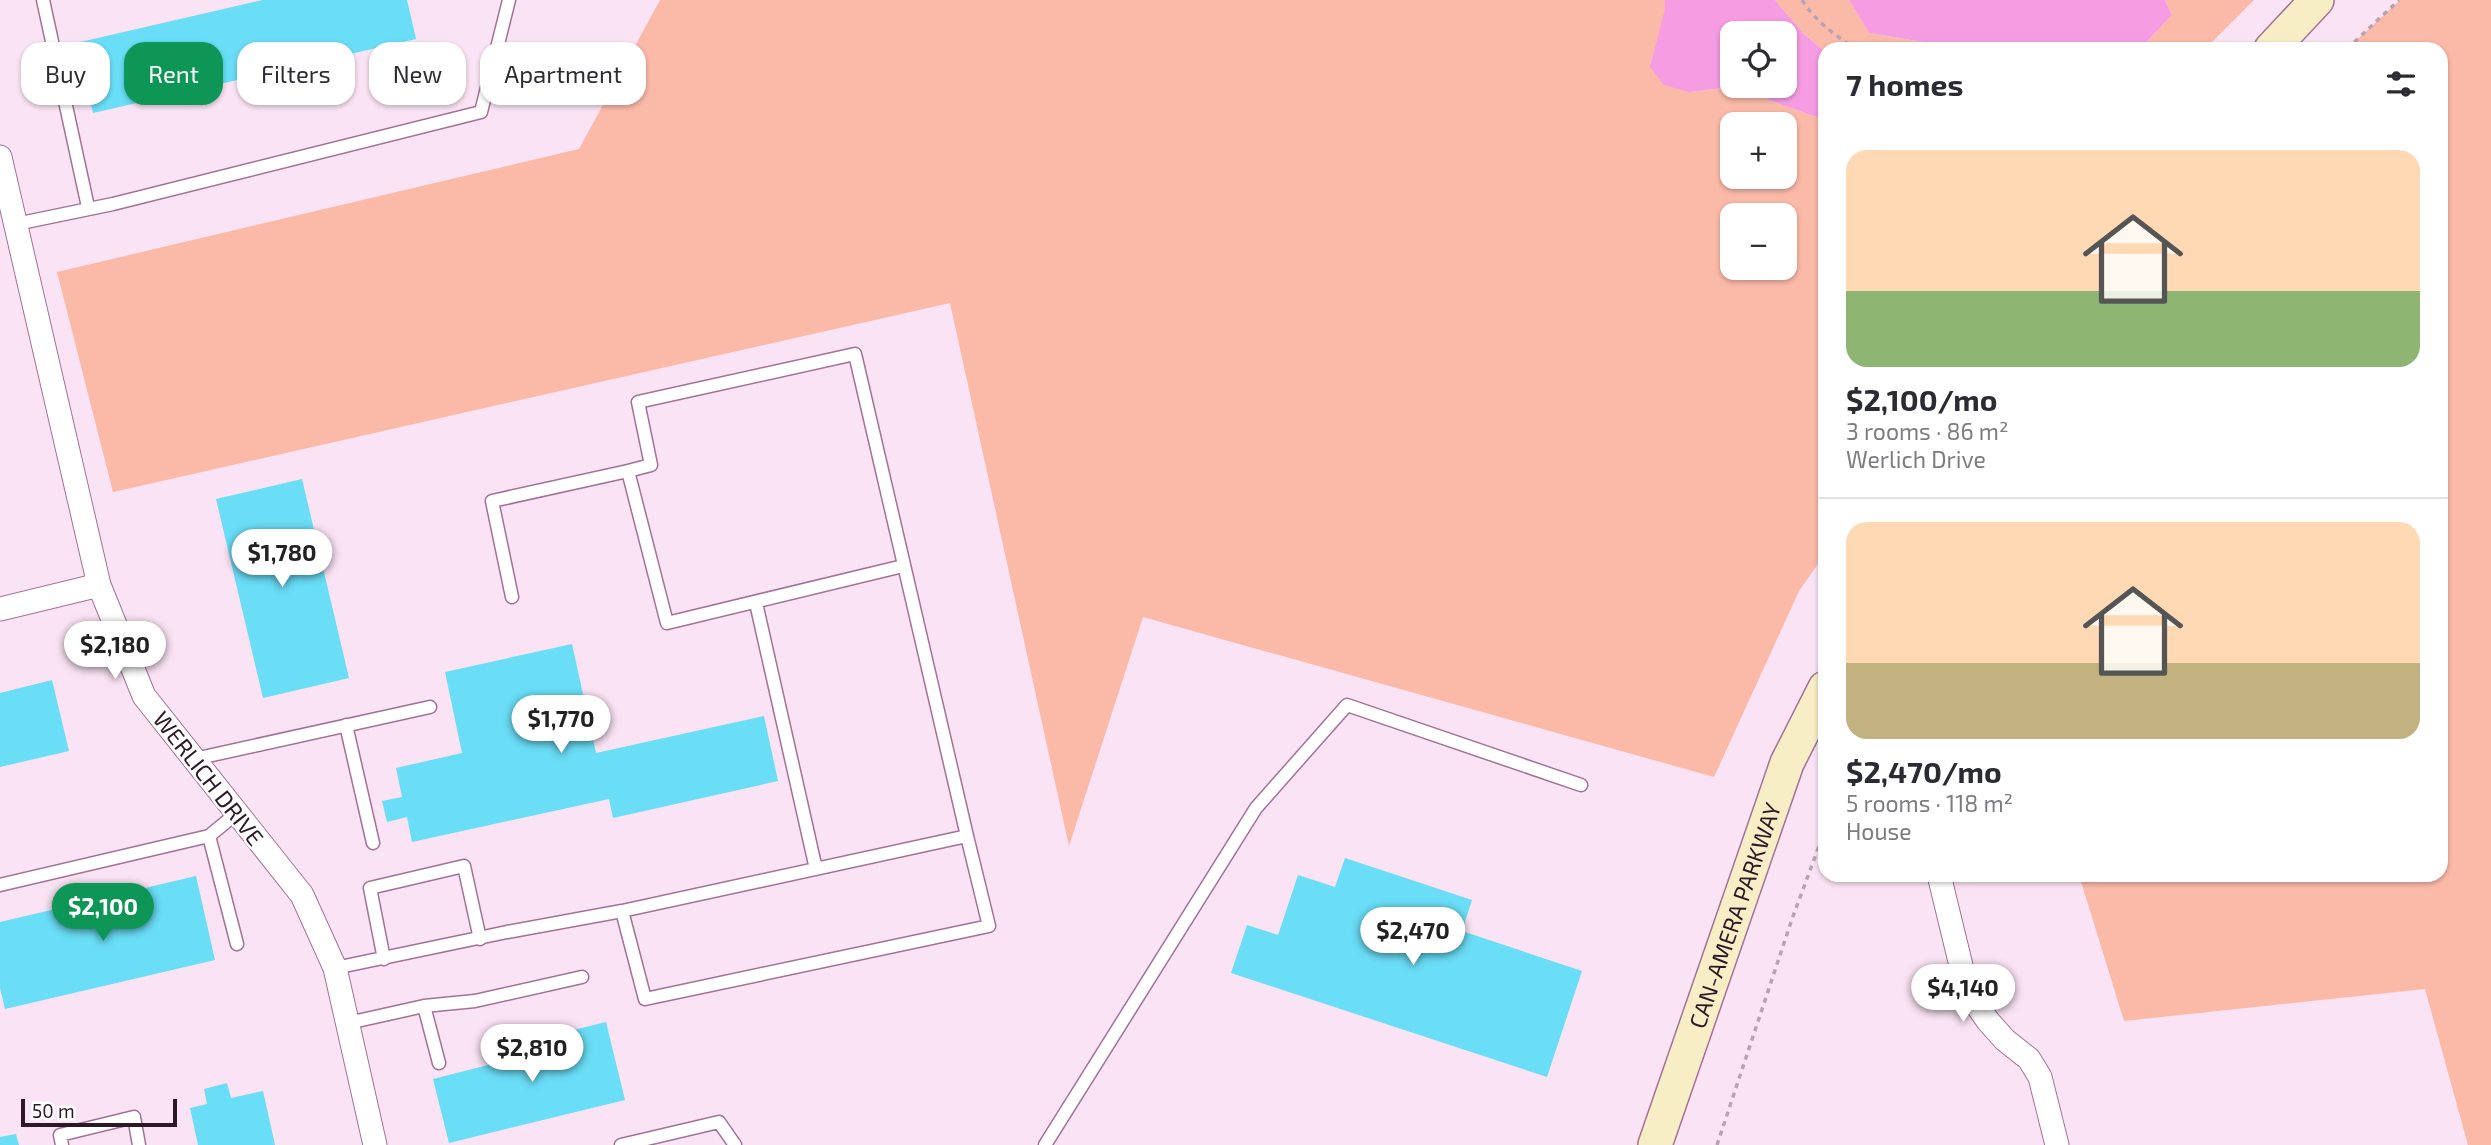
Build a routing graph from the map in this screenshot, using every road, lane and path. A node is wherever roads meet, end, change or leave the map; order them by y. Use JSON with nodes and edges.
{"nodes":[{"id":1,"x":43,"y":0,"type":"edge"},
{"id":2,"x":509,"y":0,"type":"edge"},
{"id":3,"x":1802,"y":0,"type":"edge"},
{"id":4,"x":2317,"y":0,"type":"edge"},
{"id":5,"x":2399,"y":0,"type":"edge"},
{"id":6,"x":1845,"y":42,"type":"edge"},
{"id":7,"x":2278,"y":42,"type":"edge"},
{"id":8,"x":2354,"y":42,"type":"edge"},
{"id":9,"x":0,"y":158,"type":"edge"},
{"id":10,"x":88,"y":207,"type":"junction"},
{"id":11,"x":16,"y":224,"type":"junction"},
{"id":12,"x":628,"y":471,"type":"junction"},
{"id":13,"x":903,"y":566,"type":"junction"},
{"id":14,"x":99,"y":585,"type":"junction"},
{"id":15,"x":512,"y":597,"type":"dead end"},
{"id":16,"x":756,"y":603,"type":"junction"},
{"id":17,"x":1,"y":605,"type":"edge"},
{"id":18,"x":1818,"y":702,"type":"edge"},
{"id":19,"x":430,"y":707,"type":"dead end"},
{"id":20,"x":346,"y":725,"type":"junction"},
{"id":21,"x":194,"y":759,"type":"junction"},
{"id":22,"x":1581,"y":785,"type":"dead end"},
{"id":23,"x":237,"y":813,"type":"junction"},
{"id":24,"x":209,"y":835,"type":"junction"},
{"id":25,"x":967,"y":836,"type":"junction"},
{"id":26,"x":373,"y":843,"type":"dead end"},
{"id":27,"x":1818,"y":849,"type":"edge"},
{"id":28,"x":816,"y":869,"type":"junction"},
{"id":29,"x":1941,"y":882,"type":"edge"},
{"id":30,"x":0,"y":885,"type":"edge"},
{"id":31,"x":622,"y":911,"type":"junction"},
{"id":32,"x":480,"y":939,"type":"junction"},
{"id":33,"x":237,"y":944,"type":"dead end"},
{"id":34,"x":384,"y":959,"type":"junction"},
{"id":35,"x":335,"y":968,"type":"junction"},
{"id":36,"x":582,"y":977,"type":"dead end"},
{"id":37,"x":424,"y":1006,"type":"junction"},
{"id":38,"x":348,"y":1023,"type":"junction"},
{"id":39,"x":439,"y":1063,"type":"dead end"},
{"id":40,"x":62,"y":1145,"type":"edge"},
{"id":41,"x":139,"y":1145,"type":"edge"},
{"id":42,"x":376,"y":1145,"type":"edge"},
{"id":43,"x":621,"y":1145,"type":"edge"},
{"id":44,"x":735,"y":1145,"type":"edge"},
{"id":45,"x":1045,"y":1145,"type":"edge"},
{"id":46,"x":1655,"y":1145,"type":"edge"},
{"id":47,"x":1717,"y":1145,"type":"edge"},
{"id":48,"x":2057,"y":1145,"type":"edge"}],
"edges":[{"from":1,"to":10,"type":"lane"},
{"from":2,"to":10,"type":"lane"},
{"from":3,"to":6,"type":"path"},
{"from":4,"to":7,"type":"main road"},
{"from":5,"to":8,"type":"path"},
{"from":9,"to":11,"type":"street","name":"WERLICH DRIVE"},
{"from":10,"to":11,"type":"lane"},
{"from":11,"to":14,"type":"street","name":"WERLICH DRIVE"},
{"from":12,"to":13,"type":"lane"},
{"from":12,"to":15,"type":"lane"},
{"from":12,"to":16,"type":"lane"},
{"from":13,"to":16,"type":"lane"},
{"from":13,"to":25,"type":"lane"},
{"from":14,"to":17,"type":"street"},
{"from":14,"to":21,"type":"street","name":"WERLICH DRIVE"},
{"from":16,"to":28,"type":"lane"},
{"from":18,"to":46,"type":"main road","name":"CAN-AMERA PARKWAY"},
{"from":19,"to":20,"type":"lane"},
{"from":20,"to":21,"type":"lane"},
{"from":20,"to":26,"type":"lane"},
{"from":21,"to":23,"type":"street","name":"WERLICH DRIVE"},
{"from":22,"to":45,"type":"lane"},
{"from":23,"to":24,"type":"lane"},
{"from":23,"to":35,"type":"street","name":"WERLICH DRIVE"},
{"from":24,"to":30,"type":"lane"},
{"from":24,"to":33,"type":"lane"},
{"from":25,"to":28,"type":"lane"},
{"from":25,"to":31,"type":"lane"},
{"from":27,"to":47,"type":"path"},
{"from":28,"to":31,"type":"lane"},
{"from":29,"to":48,"type":"street"},
{"from":31,"to":32,"type":"lane"},
{"from":32,"to":34,"type":"lane"},
{"from":32,"to":34,"type":"lane"},
{"from":34,"to":35,"type":"lane"},
{"from":35,"to":38,"type":"street","name":"WERLICH DRIVE"},
{"from":36,"to":37,"type":"lane"},
{"from":37,"to":38,"type":"lane"},
{"from":37,"to":39,"type":"lane"},
{"from":38,"to":42,"type":"street","name":"WERLICH DRIVE"},
{"from":40,"to":41,"type":"lane"},
{"from":43,"to":44,"type":"lane"}]}
